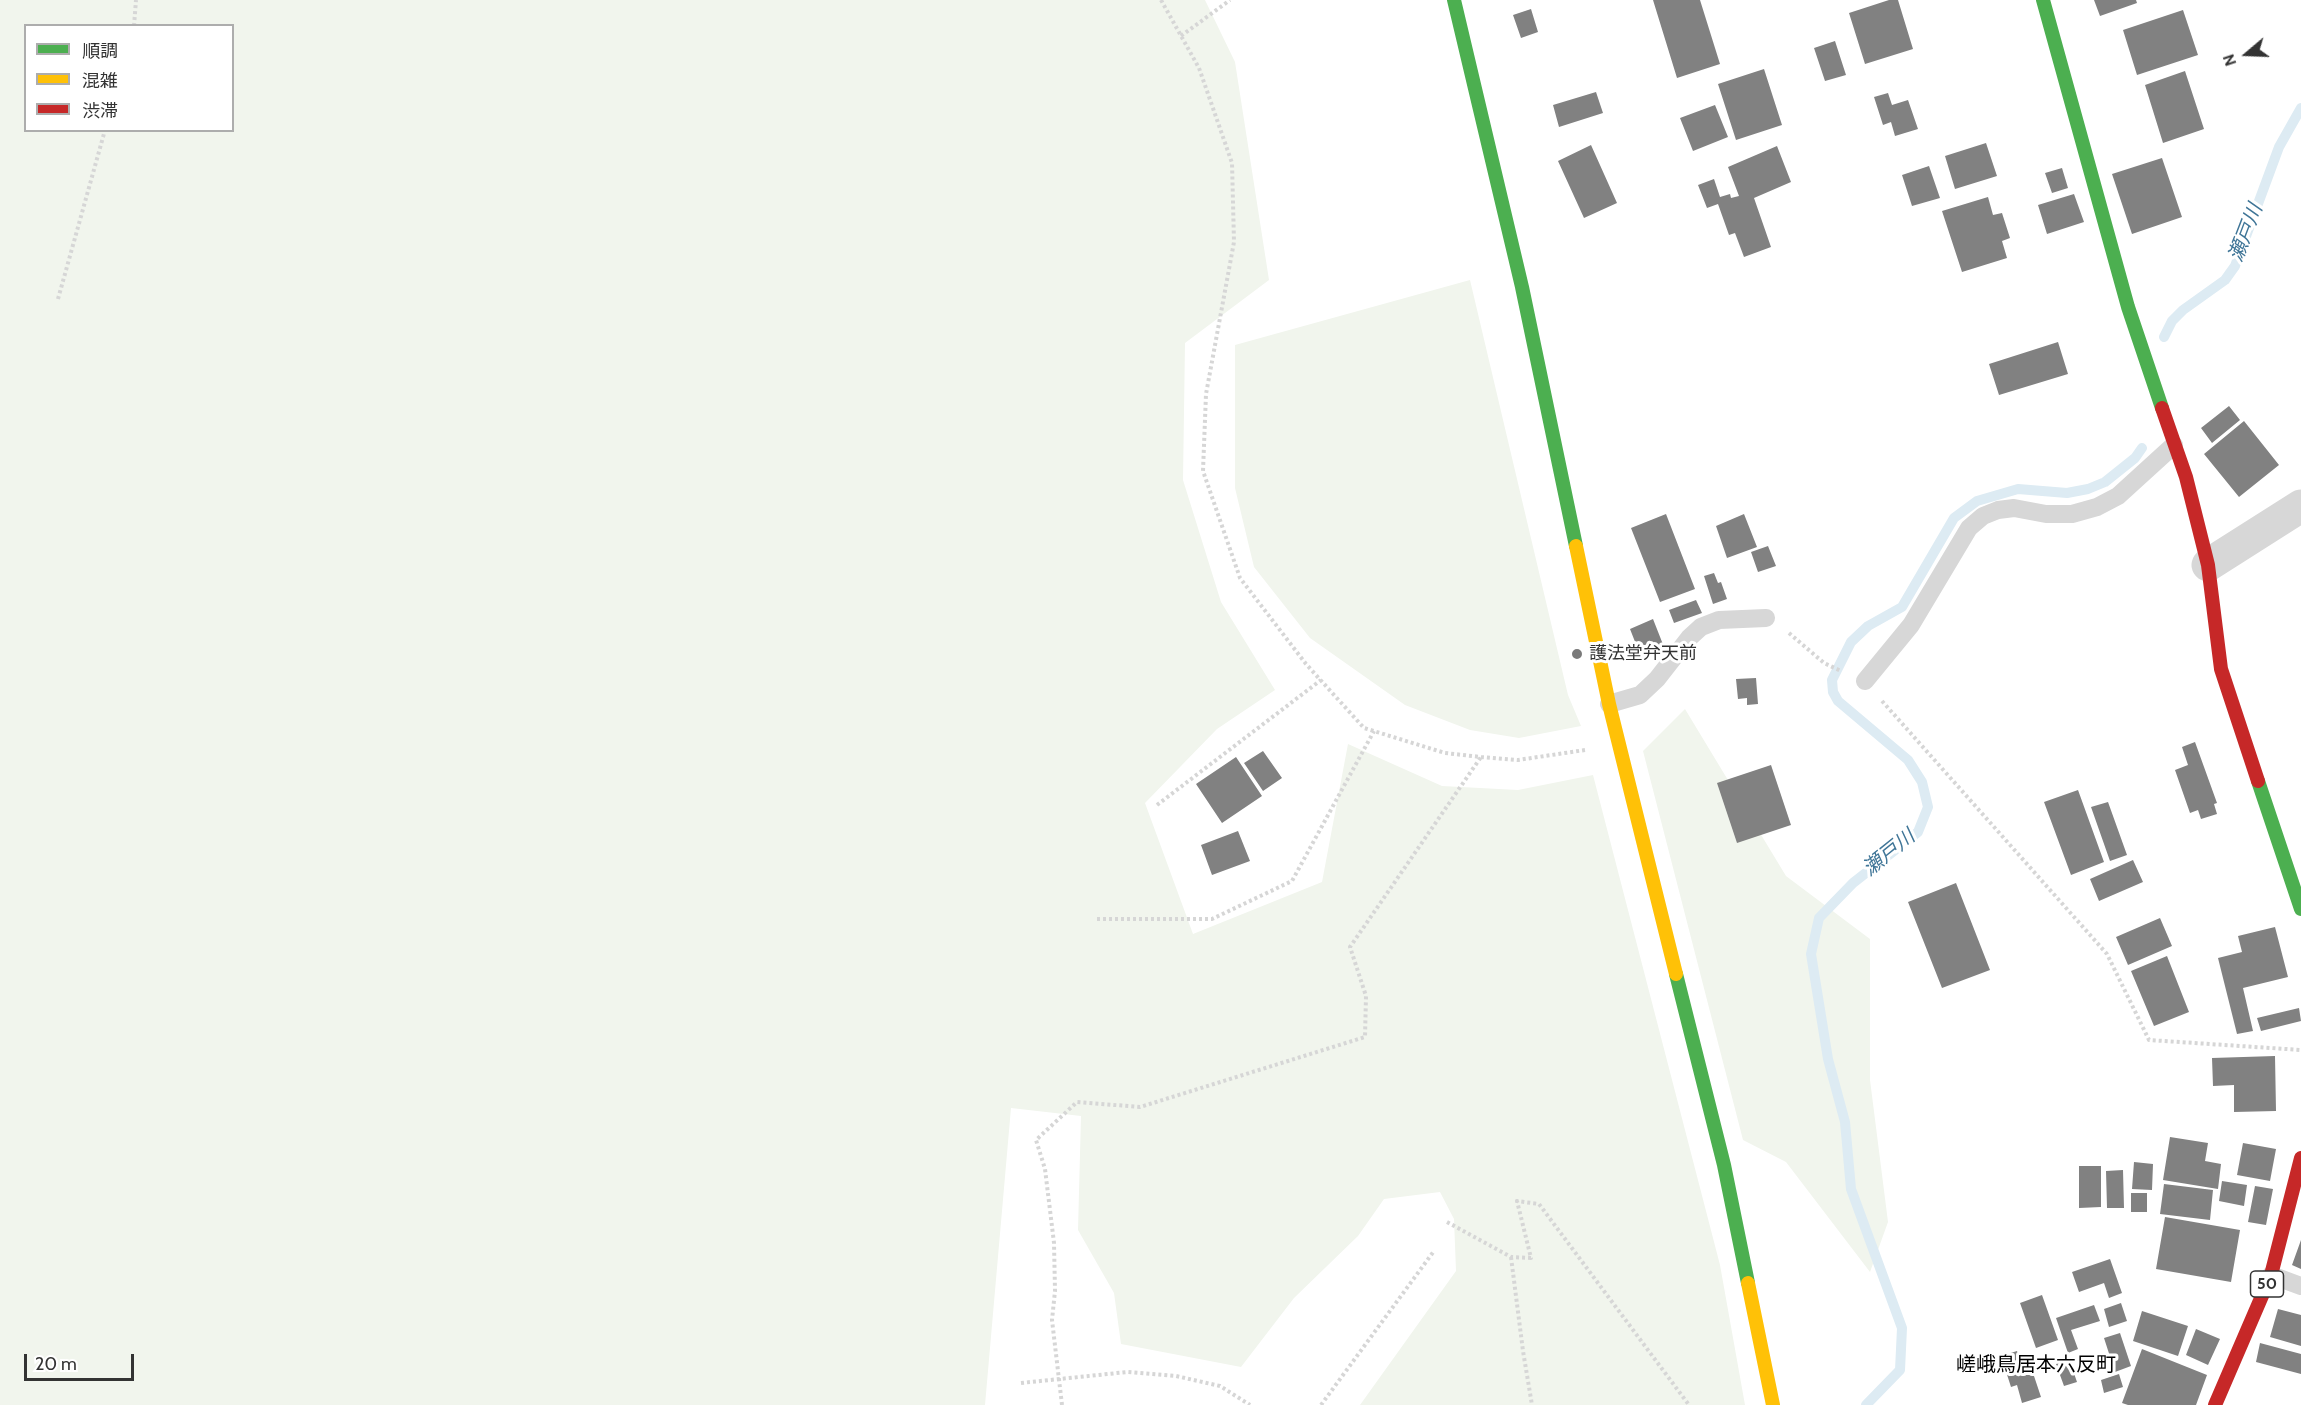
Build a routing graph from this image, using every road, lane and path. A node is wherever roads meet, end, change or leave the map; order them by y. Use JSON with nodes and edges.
{"nodes":[{"id":1,"x":136,"y":0,"type":"edge"},
{"id":2,"x":1161,"y":0,"type":"edge"},
{"id":3,"x":1230,"y":0,"type":"edge"},
{"id":4,"x":1454,"y":0,"type":"edge"},
{"id":5,"x":2043,"y":0,"type":"edge"},
{"id":6,"x":134,"y":24,"type":"edge"},
{"id":7,"x":1181,"y":36,"type":"junction"},
{"id":8,"x":104,"y":132,"type":"edge"},
{"id":9,"x":58,"y":299,"type":"dead end"},
{"id":10,"x":2174,"y":445,"type":"junction"},
{"id":11,"x":2301,"y":506,"type":"edge"},
{"id":12,"x":2208,"y":565,"type":"junction"},
{"id":13,"x":1766,"y":618,"type":"joint"},
{"id":14,"x":1857,"y":678,"type":"junction"},
{"id":15,"x":1321,"y":680,"type":"junction"},
{"id":16,"x":1609,"y":704,"type":"junction"},
{"id":17,"x":1374,"y":731,"type":"junction"},
{"id":18,"x":1618,"y":744,"type":"junction"},
{"id":19,"x":1481,"y":757,"type":"junction"},
{"id":20,"x":1156,"y":805,"type":"dead end"},
{"id":21,"x":2301,"y":909,"type":"edge"},
{"id":22,"x":1097,"y":919,"type":"dead end"},
{"id":23,"x":2301,"y":1050,"type":"edge"},
{"id":24,"x":2301,"y":1158,"type":"edge"},
{"id":25,"x":1447,"y":1222,"type":"dead end"},
{"id":26,"x":1434,"y":1251,"type":"dead end"},
{"id":27,"x":1511,"y":1257,"type":"junction"},
{"id":28,"x":2271,"y":1275,"type":"junction"},
{"id":29,"x":2301,"y":1286,"type":"edge"},
{"id":30,"x":1059,"y":1380,"type":"junction"},
{"id":31,"x":1021,"y":1383,"type":"dead end"},
{"id":32,"x":1062,"y":1405,"type":"edge"},
{"id":33,"x":1250,"y":1405,"type":"edge"},
{"id":34,"x":1321,"y":1405,"type":"edge"},
{"id":35,"x":1532,"y":1405,"type":"edge"},
{"id":36,"x":1689,"y":1405,"type":"edge"},
{"id":37,"x":1773,"y":1405,"type":"edge"},
{"id":38,"x":2215,"y":1405,"type":"edge"}],
"edges":[{"from":1,"to":6,"type":"path"},
{"from":2,"to":7,"type":"path"},
{"from":3,"to":7,"type":"path"},
{"from":4,"to":16,"type":"street"},
{"from":5,"to":10,"type":"street"},
{"from":7,"to":15,"type":"path"},
{"from":8,"to":9,"type":"path"},
{"from":10,"to":12,"type":"street"},
{"from":10,"to":14,"type":"lane"},
{"from":11,"to":12,"type":"street"},
{"from":12,"to":21,"type":"street"},
{"from":13,"to":14,"type":"path"},
{"from":13,"to":16,"type":"lane"},
{"from":14,"to":23,"type":"path"},
{"from":15,"to":17,"type":"path"},
{"from":15,"to":20,"type":"path"},
{"from":16,"to":18,"type":"street"},
{"from":17,"to":19,"type":"path"},
{"from":17,"to":22,"type":"path"},
{"from":18,"to":19,"type":"path"},
{"from":18,"to":37,"type":"street"},
{"from":19,"to":30,"type":"path"},
{"from":24,"to":28,"type":"street","number":"50"},
{"from":25,"to":27,"type":"path"},
{"from":26,"to":34,"type":"path"},
{"from":27,"to":35,"type":"path"},
{"from":27,"to":36,"type":"path"},
{"from":28,"to":29,"type":"lane"},
{"from":28,"to":38,"type":"street","number":"50"},
{"from":30,"to":31,"type":"path"},
{"from":30,"to":32,"type":"path"},
{"from":30,"to":33,"type":"path"}]}
